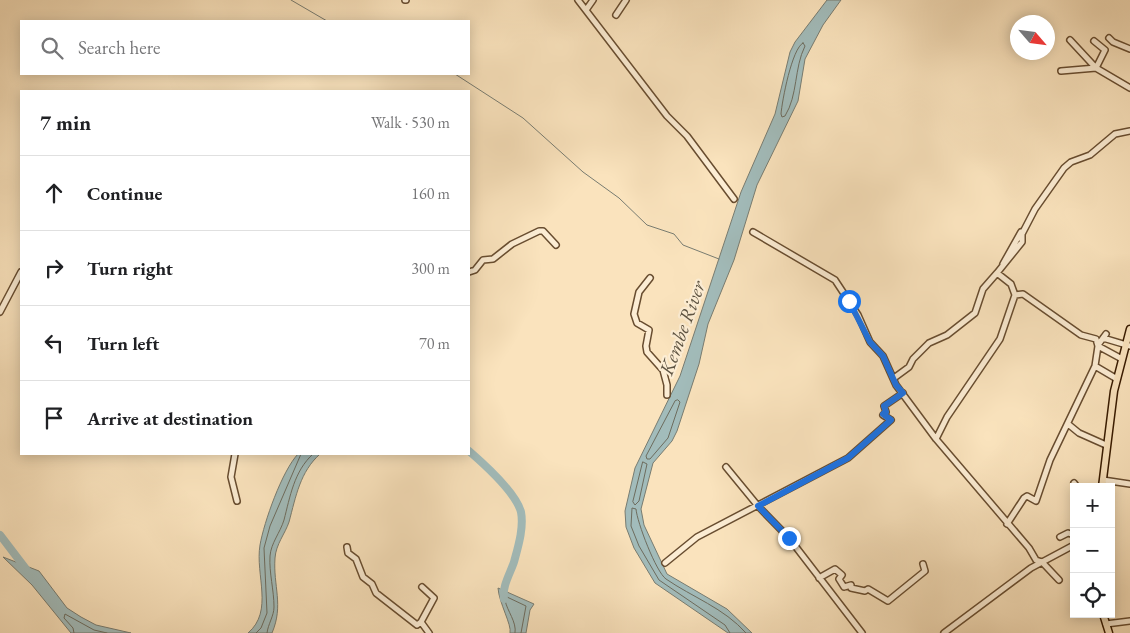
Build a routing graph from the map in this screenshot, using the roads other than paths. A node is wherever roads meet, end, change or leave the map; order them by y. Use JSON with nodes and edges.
{"nodes":[{"id":1,"x":578,"y":0,"type":"edge"},
{"id":2,"x":593,"y":0,"type":"edge"},
{"id":3,"x":626,"y":0,"type":"edge"},
{"id":4,"x":586,"y":10,"type":"junction"},
{"id":5,"x":616,"y":14,"type":"dead end"},
{"id":6,"x":1109,"y":38,"type":"dead end"},
{"id":7,"x":1070,"y":40,"type":"dead end"},
{"id":8,"x":1094,"y":41,"type":"dead end"},
{"id":9,"x":1130,"y":49,"type":"edge"},
{"id":10,"x":1096,"y":68,"type":"junction"},
{"id":11,"x":1061,"y":71,"type":"dead end"},
{"id":12,"x":1130,"y":88,"type":"edge"},
{"id":13,"x":1130,"y":131,"type":"edge"},
{"id":14,"x":734,"y":199,"type":"dead end"},
{"id":15,"x":753,"y":232,"type":"dead end"},
{"id":16,"x":556,"y":245,"type":"dead end"},
{"id":17,"x":999,"y":271,"type":"junction"},
{"id":18,"x":470,"y":272,"type":"edge"},
{"id":19,"x":20,"y":274,"type":"edge"},
{"id":20,"x":650,"y":278,"type":"dead end"},
{"id":21,"x":1015,"y":295,"type":"junction"},
{"id":22,"x":0,"y":312,"type":"edge"},
{"id":23,"x":1130,"y":329,"type":"edge"},
{"id":24,"x":1098,"y":345,"type":"junction"},
{"id":25,"x":1128,"y":346,"type":"edge"},
{"id":26,"x":1122,"y":359,"type":"junction"},
{"id":27,"x":1095,"y":366,"type":"junction"},
{"id":28,"x":894,"y":378,"type":"junction"},
{"id":29,"x":1117,"y":380,"type":"junction"},
{"id":30,"x":903,"y":393,"type":"junction"},
{"id":31,"x":667,"y":395,"type":"dead end"},
{"id":32,"x":1068,"y":424,"type":"junction"},
{"id":33,"x":936,"y":440,"type":"junction"},
{"id":34,"x":1106,"y":444,"type":"junction"},
{"id":35,"x":235,"y":455,"type":"edge"},
{"id":36,"x":726,"y":467,"type":"dead end"},
{"id":37,"x":1103,"y":483,"type":"edge"},
{"id":38,"x":1115,"y":484,"type":"edge"},
{"id":39,"x":1130,"y":484,"type":"edge"},
{"id":40,"x":237,"y":502,"type":"dead end"},
{"id":41,"x":758,"y":506,"type":"junction"},
{"id":42,"x":1007,"y":524,"type":"junction"},
{"id":43,"x":1070,"y":534,"type":"edge"},
{"id":44,"x":1060,"y":537,"type":"dead end"},
{"id":45,"x":347,"y":547,"type":"dead end"},
{"id":46,"x":1070,"y":547,"type":"edge"},
{"id":47,"x":1042,"y":562,"type":"junction"},
{"id":48,"x":665,"y":563,"type":"dead end"},
{"id":49,"x":923,"y":564,"type":"dead end"},
{"id":50,"x":819,"y":578,"type":"junction"},
{"id":51,"x":1059,"y":580,"type":"dead end"},
{"id":52,"x":422,"y":587,"type":"dead end"},
{"id":53,"x":1104,"y":618,"type":"edge"},
{"id":54,"x":1130,"y":621,"type":"edge"},
{"id":55,"x":421,"y":622,"type":"junction"},
{"id":56,"x":1106,"y":624,"type":"junction"},
{"id":57,"x":429,"y":633,"type":"edge"},
{"id":58,"x":862,"y":633,"type":"edge"},
{"id":59,"x":944,"y":633,"type":"edge"},
{"id":60,"x":1109,"y":633,"type":"edge"}],
"edges":[{"from":1,"to":4,"type":"street"},
{"from":2,"to":4,"type":"street"},
{"from":3,"to":5,"type":"street"},
{"from":4,"to":14,"type":"street"},
{"from":6,"to":9,"type":"street"},
{"from":7,"to":10,"type":"street"},
{"from":8,"to":10,"type":"street"},
{"from":10,"to":11,"type":"street"},
{"from":10,"to":12,"type":"street"},
{"from":13,"to":17,"type":"street"},
{"from":15,"to":28,"type":"street"},
{"from":16,"to":18,"type":"street"},
{"from":17,"to":21,"type":"street"},
{"from":17,"to":28,"type":"street"},
{"from":19,"to":22,"type":"street"},
{"from":20,"to":31,"type":"street"},
{"from":21,"to":24,"type":"street"},
{"from":21,"to":33,"type":"street"},
{"from":23,"to":25,"type":"main road"},
{"from":24,"to":25,"type":"street"},
{"from":24,"to":26,"type":"street"},
{"from":24,"to":27,"type":"street"},
{"from":25,"to":26,"type":"main road"},
{"from":26,"to":29,"type":"main road"},
{"from":27,"to":29,"type":"street"},
{"from":27,"to":32,"type":"street"},
{"from":28,"to":30,"type":"street"},
{"from":29,"to":34,"type":"main road"},
{"from":30,"to":33,"type":"street"},
{"from":30,"to":41,"type":"street"},
{"from":32,"to":34,"type":"street"},
{"from":32,"to":42,"type":"street"},
{"from":33,"to":42,"type":"street"},
{"from":34,"to":37,"type":"main road"},
{"from":35,"to":40,"type":"street"},
{"from":36,"to":41,"type":"street"},
{"from":38,"to":39,"type":"street"},
{"from":41,"to":48,"type":"street"},
{"from":41,"to":50,"type":"street"},
{"from":42,"to":47,"type":"street"},
{"from":43,"to":44,"type":"street"},
{"from":45,"to":55,"type":"street"},
{"from":46,"to":47,"type":"street"},
{"from":47,"to":51,"type":"street"},
{"from":47,"to":59,"type":"street"},
{"from":49,"to":50,"type":"street"},
{"from":50,"to":58,"type":"street"},
{"from":52,"to":55,"type":"street"},
{"from":53,"to":56,"type":"main road"},
{"from":54,"to":56,"type":"street"},
{"from":55,"to":57,"type":"street"},
{"from":56,"to":60,"type":"main road"}]}
